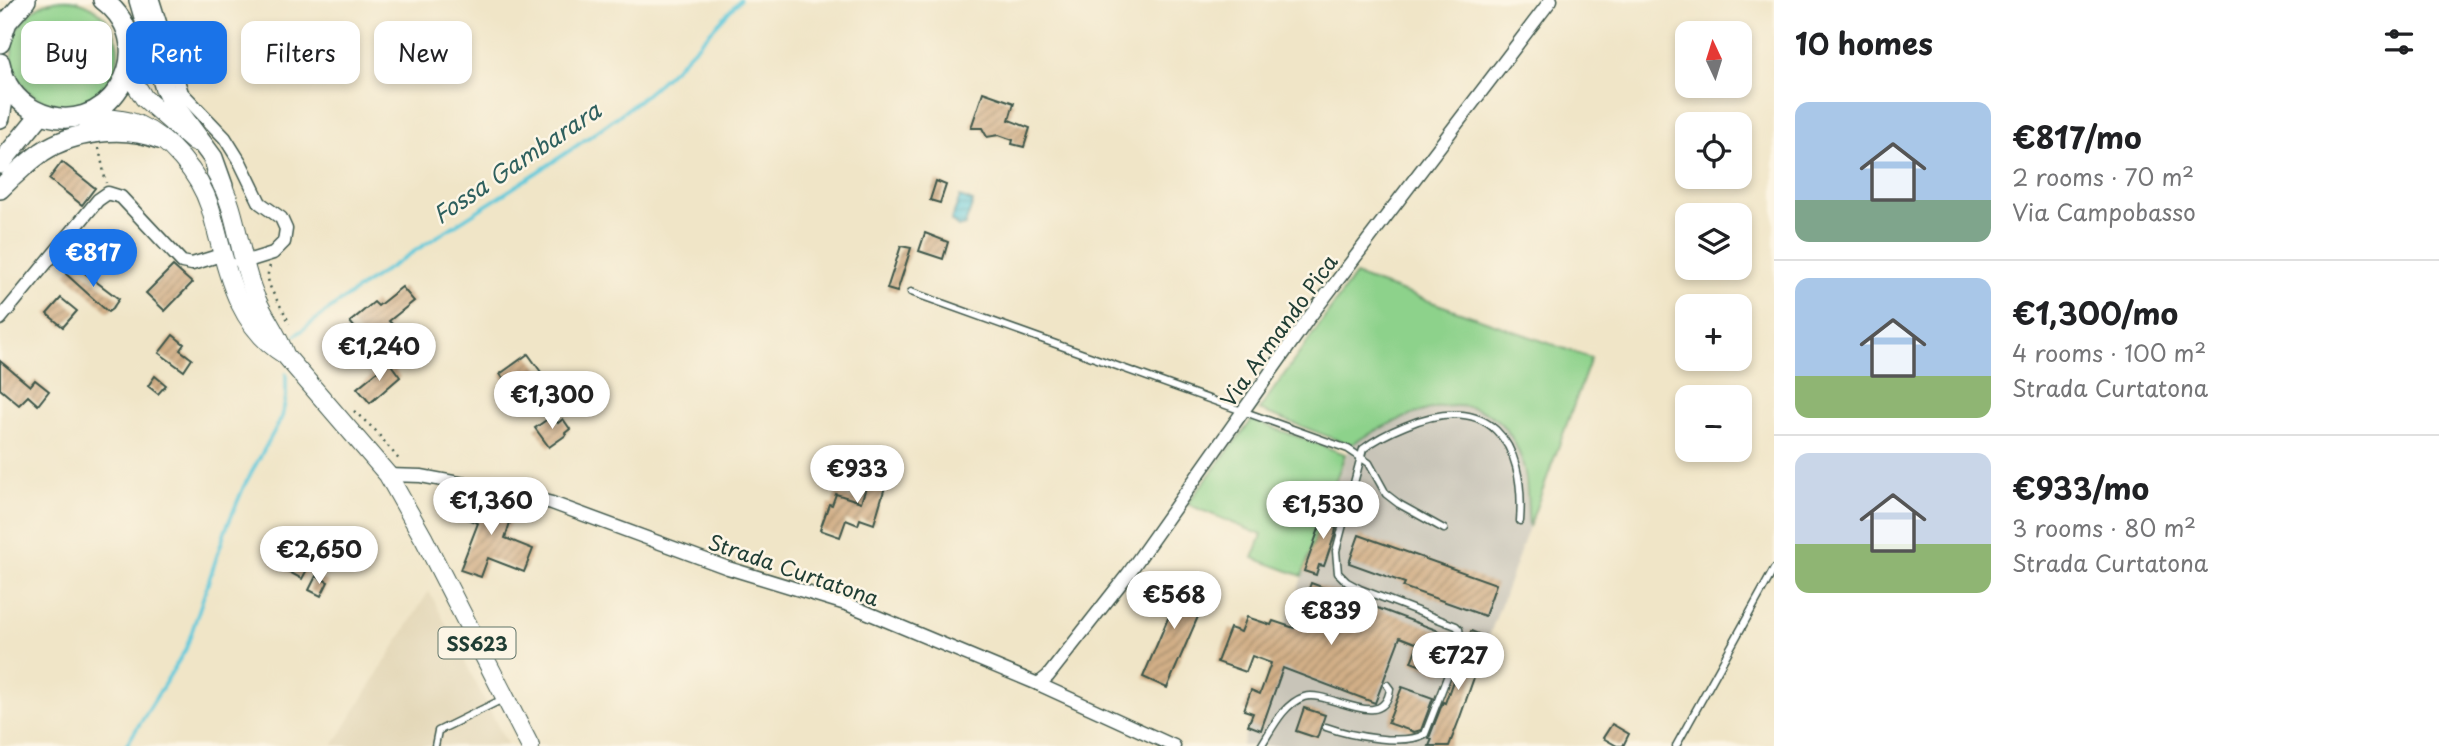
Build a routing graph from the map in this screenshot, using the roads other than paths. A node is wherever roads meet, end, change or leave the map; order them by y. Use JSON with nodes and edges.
{"nodes":[{"id":1,"x":26,"y":0,"type":"edge"},
{"id":2,"x":139,"y":0,"type":"edge"},
{"id":3,"x":153,"y":0,"type":"edge"},
{"id":4,"x":1551,"y":0,"type":"edge"},
{"id":5,"x":107,"y":2,"type":"edge"},
{"id":6,"x":126,"y":32,"type":"edge"},
{"id":7,"x":0,"y":43,"type":"edge"},
{"id":8,"x":0,"y":63,"type":"edge"},
{"id":9,"x":126,"y":76,"type":"edge"},
{"id":10,"x":6,"y":83,"type":"junction"},
{"id":11,"x":135,"y":84,"type":"edge"},
{"id":12,"x":41,"y":114,"type":"junction"},
{"id":13,"x":79,"y":117,"type":"junction"},
{"id":14,"x":0,"y":118,"type":"edge"},
{"id":15,"x":159,"y":139,"type":"junction"},
{"id":16,"x":0,"y":164,"type":"edge"},
{"id":17,"x":223,"y":186,"type":"junction"},
{"id":18,"x":0,"y":189,"type":"edge"},
{"id":19,"x":214,"y":225,"type":"junction"},
{"id":20,"x":244,"y":262,"type":"junction"},
{"id":21,"x":224,"y":264,"type":"junction"},
{"id":22,"x":911,"y":292,"type":"dead end"},
{"id":23,"x":247,"y":299,"type":"junction"},
{"id":24,"x":0,"y":319,"type":"edge"},
{"id":25,"x":285,"y":355,"type":"junction"},
{"id":26,"x":1243,"y":410,"type":"junction"},
{"id":27,"x":1359,"y":456,"type":"junction"},
{"id":28,"x":388,"y":475,"type":"junction"},
{"id":29,"x":1520,"y":521,"type":"dead end"},
{"id":30,"x":1444,"y":529,"type":"dead end"},
{"id":31,"x":1774,"y":569,"type":"edge"},
{"id":32,"x":1038,"y":684,"type":"junction"},
{"id":33,"x":1387,"y":685,"type":"dead end"},
{"id":34,"x":505,"y":698,"type":"junction"},
{"id":35,"x":1326,"y":727,"type":"dead end"},
{"id":36,"x":435,"y":746,"type":"edge"},
{"id":37,"x":530,"y":746,"type":"edge"},
{"id":38,"x":1174,"y":746,"type":"edge"},
{"id":39,"x":1261,"y":746,"type":"edge"},
{"id":40,"x":1676,"y":746,"type":"edge"}],
"edges":[{"from":1,"to":7,"type":"highway"},
{"from":2,"to":17,"type":"highway"},
{"from":3,"to":20,"type":"street"},
{"from":4,"to":26,"type":"street","name":"Via Armando Pica"},
{"from":5,"to":6,"type":"highway"},
{"from":8,"to":10,"type":"highway"},
{"from":9,"to":13,"type":"highway"},
{"from":10,"to":12,"type":"highway"},
{"from":10,"to":14,"type":"highway"},
{"from":11,"to":17,"type":"main road"},
{"from":12,"to":13,"type":"highway"},
{"from":12,"to":16,"type":"highway"},
{"from":13,"to":15,"type":"main road"},
{"from":15,"to":18,"type":"highway"},
{"from":15,"to":19,"type":"main road"},
{"from":17,"to":20,"type":"main road"},
{"from":19,"to":20,"type":"street"},
{"from":19,"to":21,"type":"main road"},
{"from":20,"to":23,"type":"main road"},
{"from":21,"to":23,"type":"main road"},
{"from":21,"to":24,"type":"street"},
{"from":22,"to":26,"type":"lane"},
{"from":23,"to":25,"type":"main road"},
{"from":23,"to":25,"type":"main road"},
{"from":25,"to":28,"type":"main road","number":"SS623"},
{"from":26,"to":27,"type":"lane"},
{"from":26,"to":32,"type":"street","name":"Via Armando Pica"},
{"from":27,"to":29,"type":"lane"},
{"from":27,"to":30,"type":"lane"},
{"from":27,"to":35,"type":"lane"},
{"from":28,"to":32,"type":"street","name":"Strada Curtatona"},
{"from":28,"to":34,"type":"main road","number":"SS623"},
{"from":31,"to":40,"type":"lane"},
{"from":32,"to":38,"type":"street","name":"Strada Curtatona"},
{"from":33,"to":39,"type":"lane"},
{"from":34,"to":36,"type":"lane"},
{"from":34,"to":37,"type":"main road","number":"SS623"}]}
